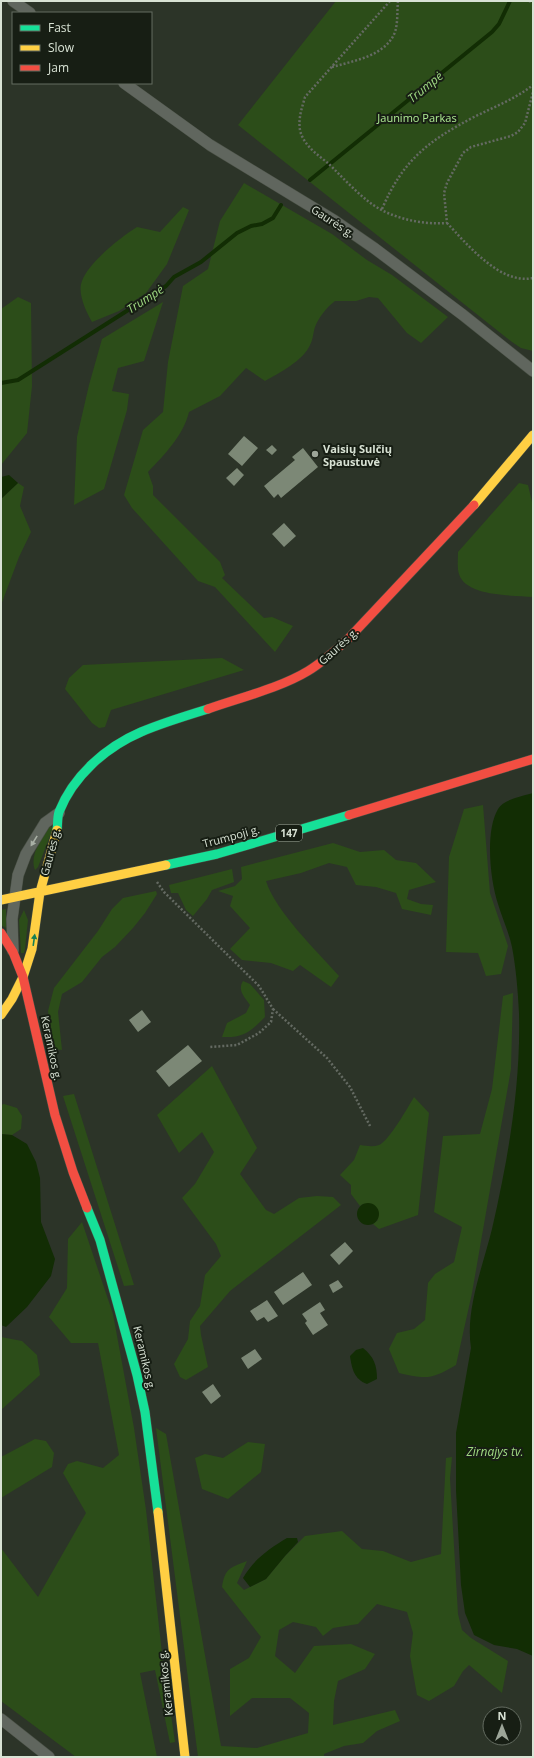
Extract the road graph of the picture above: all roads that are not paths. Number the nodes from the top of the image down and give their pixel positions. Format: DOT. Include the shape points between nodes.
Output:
graph roads {
  1 [pos="13,1"];
  2 [pos="29,12"];
  3 [pos="125,84"];
  4 [pos="533,371"];
  5 [pos="533,435"];
  6 [pos="533,759"];
  7 [pos="59,812"];
  8 [pos="40,892"];
  9 [pos="15,897"];
  10 [pos="1,900"];
  11 [pos="1,934"];
  12 [pos="13,952"];
  13 [pos="23,977"];
  14 [pos="1,1015"];
  15 [pos="1,1719"];
  16 [pos="49,1757"];
  17 [pos="185,1757"];
  1 -- 2 [label="street"];
  3 -- 4 [label="street, Gaurės g." via="210,145 335,221 374,248 464,315"];
  5 -- 7 [label="street, Gaurės g." via="473,506 328,657 308,671 284,682 140,732 112,748 88,767 74,784"];
  6 -- 8 [label="street, Trumpoji g. / 147" via="225,851"];
  7 -- 8 [label="street, Gaurės g." via="58,834"];
  7 -- 9 [label="street, Gaurės g., one-way" via="44,823 26,854 18,875"];
  8 -- 9 [label="street, Trumpoji g. / 147"];
  13 -- 8 [label="street, Gaurės g., one-way" via="32,949"];
  9 -- 10 [label="street, Trumpoji g. / 147"];
  9 -- 12 [label="street, Gaurės g." via="12,919"];
  11 -- 12 [label="street, Keramikos g."];
  12 -- 13 [label="street, Keramikos g."];
  13 -- 14 [label="street, Gaurės g."];
  13 -- 17 [label="street, Keramikos g." via="55,1115 100,1240 139,1382 154,1481"];
  15 -- 16 [label="street"];
}
